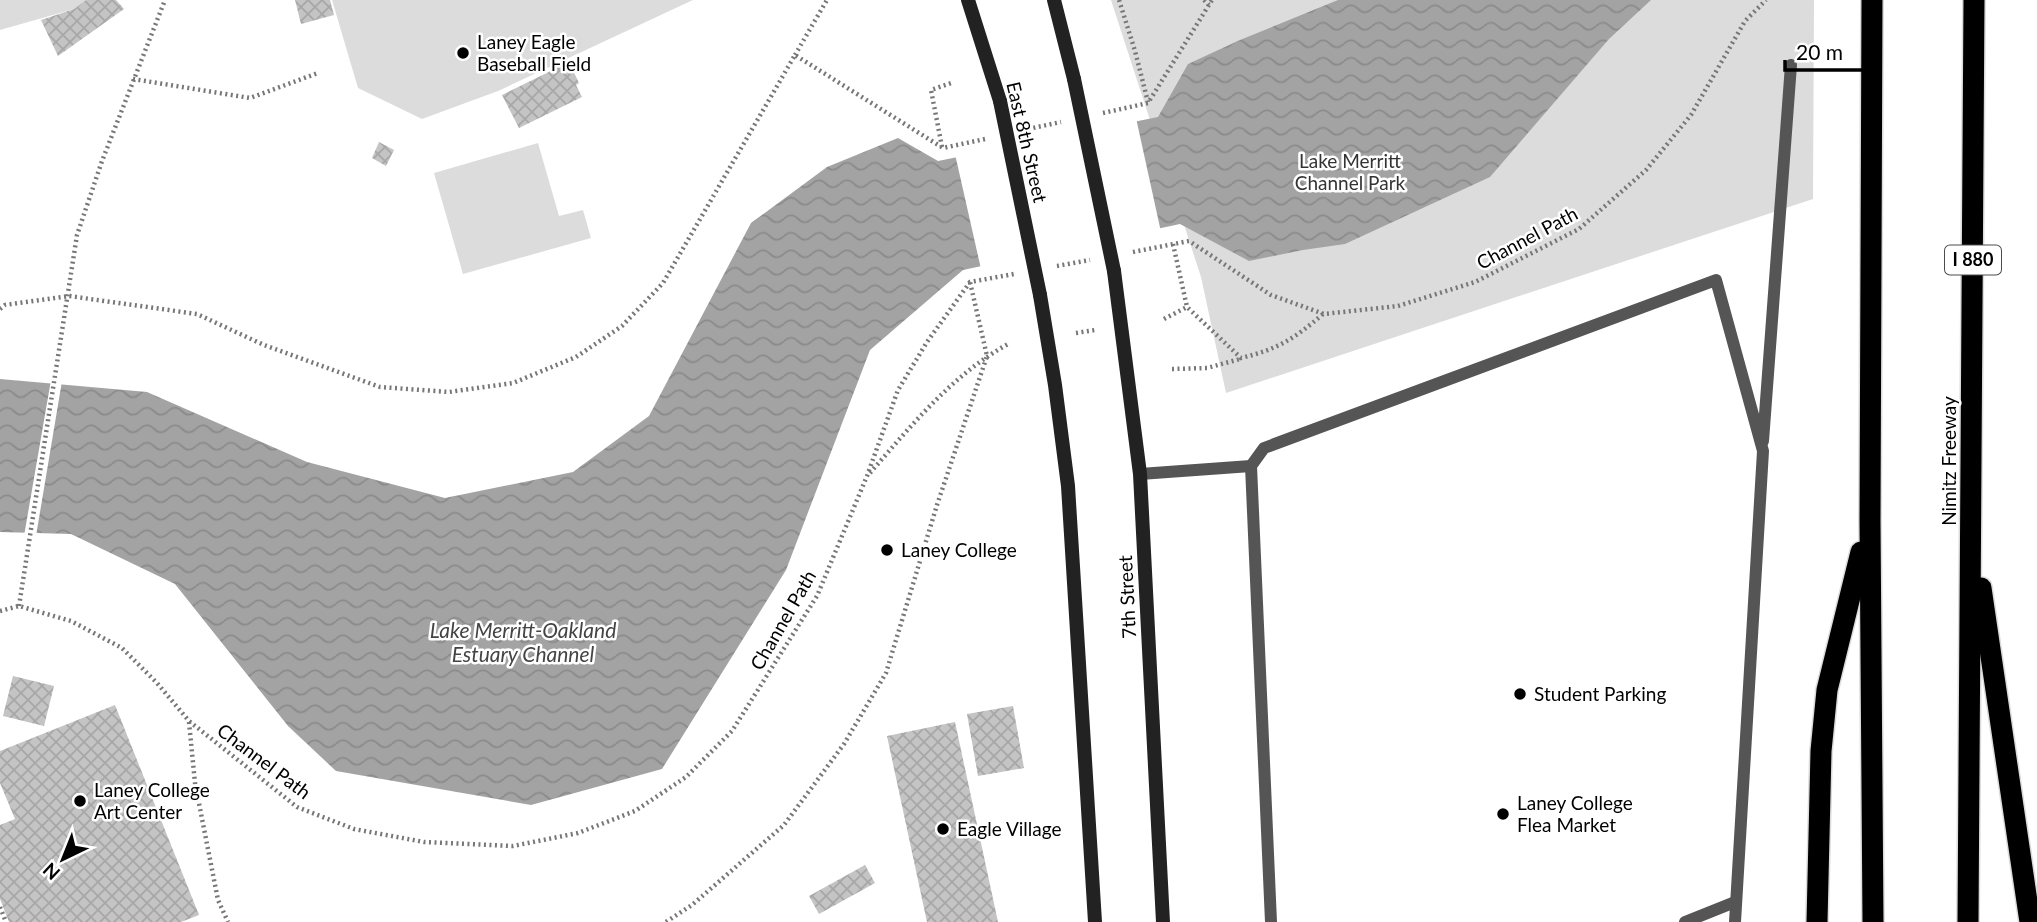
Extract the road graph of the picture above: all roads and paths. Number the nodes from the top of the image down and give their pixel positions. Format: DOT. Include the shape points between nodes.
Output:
graph roads {
  1 [pos="165,0"];
  2 [pos="827,0"];
  3 [pos="968,0"];
  4 [pos="1054,0"];
  5 [pos="1119,0"];
  6 [pos="1204,0"];
  7 [pos="1766,0"];
  8 [pos="1872,0"];
  9 [pos="1974,0"];
  10 [pos="1210,3"];
  11 [pos="795,55"];
  12 [pos="1791,65"];
  13 [pos="318,73"];
  14 [pos="133,79"];
  15 [pos="954,82"];
  16 [pos="1148,103"];
  17 [pos="1097,114"];
  18 [pos="1071,120"];
  19 [pos="1020,131"];
  20 [pos="994,137"];
  21 [pos="943,148"];
  22 [pos="1173,244"];
  23 [pos="1128,253"];
  24 [pos="1101,258"];
  25 [pos="1049,267"];
  26 [pos="1023,272"];
  27 [pos="970,282"];
  28 [pos="69,296"];
  29 [pos="2,306"];
  30 [pos="1186,307"];
  31 [pos="1324,314"];
  32 [pos="1164,319"];
  33 [pos="1095,330"];
  34 [pos="1076,333"];
  35 [pos="1008,344"];
  36 [pos="987,356"];
  37 [pos="1241,358"];
  38 [pos="1172,369"];
  39 [pos="1762,451"];
  40 [pos="1251,466"];
  41 [pos="1140,474"];
  42 [pos="867,476"];
  43 [pos="1870,520"];
  44 [pos="1972,520"];
  45 [pos="19,606"];
  46 [pos="0,611"];
  47 [pos="188,721"];
  48 [pos="1735,902"];
  49 [pos="0,907"];
  50 [pos="6,922"];
  51 [pos="228,922"];
  52 [pos="666,922"];
  53 [pos="1095,922"];
  54 [pos="1163,922"];
  55 [pos="1271,922"];
  56 [pos="1685,922"];
  57 [pos="1735,922"];
  58 [pos="1817,922"];
  59 [pos="1873,922"];
  60 [pos="1968,922"];
  61 [pos="2030,922"];
  1 -- 14 [label="path"];
  2 -- 11 [label="path"];
  3 -- 53 [label="main road, East 8th Street, bridge" via="1000,101 1055,386 1068,486"];
  4 -- 41 [label="main road, 7th Street, bridge" via="1114,271"];
  5 -- 16 [label="path"];
  6 -- 10 [label="path"];
  7 -- 31 [label="path, Channel Path" via="1745,21 1691,115 1654,161 1579,229 1475,282 1398,306"];
  8 -- 43 [label="highway"];
  9 -- 44 [label="highway, Nimitz Freeway / I 880"];
  10 -- 16 [label="path"];
  11 -- 21 [label="path"];
  11 -- 28 [label="path" via="663,284 622,326 576,357 513,383 449,392 380,387 264,345 197,314"];
  12 -- 39 [label="lane"];
  13 -- 14 [label="path" via="250,99"];
  14 -- 28 [label="path" via="77,235"];
  15 -- 21 [label="path" via="931,90"];
  16 -- 17 [label="path"];
  18 -- 19 [label="path"];
  20 -- 21 [label="path"];
  22 -- 23 [label="path, Channel Path"];
  22 -- 30 [label="path"];
  22 -- 31 [label="path, Channel Path" via="1189,240 1271,295"];
  24 -- 25 [label="path"];
  26 -- 27 [label="path"];
  27 -- 36 [label="path"];
  27 -- 42 [label="path, Channel Path" via="898,390"];
  28 -- 29 [label="path"];
  28 -- 45 [label="path"];
  30 -- 32 [label="path"];
  30 -- 37 [label="path"];
  31 -- 37 [label="path" via="1297,336"];
  33 -- 34 [label="path"];
  35 -- 36 [label="path, Channel Path"];
  36 -- 42 [label="path, Channel Path" via="926,408"];
  36 -- 52 [label="path" via="886,673 844,744 784,825"];
  37 -- 38 [label="path" via="1207,368"];
  39 -- 40 [label="lane" via="1716,280 1264,448"];
  39 -- 48 [label="lane"];
  40 -- 41 [label="lane"];
  40 -- 55 [label="lane"];
  41 -- 54 [label="main road, 7th Street"];
  42 -- 47 [label="path, Channel Path" via="817,596 732,731 685,777 635,811 578,833 513,846 424,842 354,828 297,807"];
  43 -- 58 [label="highway" via="1827,690"];
  43 -- 59 [label="highway"];
  44 -- 60 [label="highway, Nimitz Freeway / I 880"];
  44 -- 61 [label="highway"];
  45 -- 46 [label="path"];
  45 -- 47 [label="path, Channel Path" via="71,621 122,649 157,682"];
  47 -- 51 [label="path" via="218,900"];
  48 -- 56 [label="lane"];
  48 -- 57 [label="lane"];
  49 -- 50 [label="path"];
}
